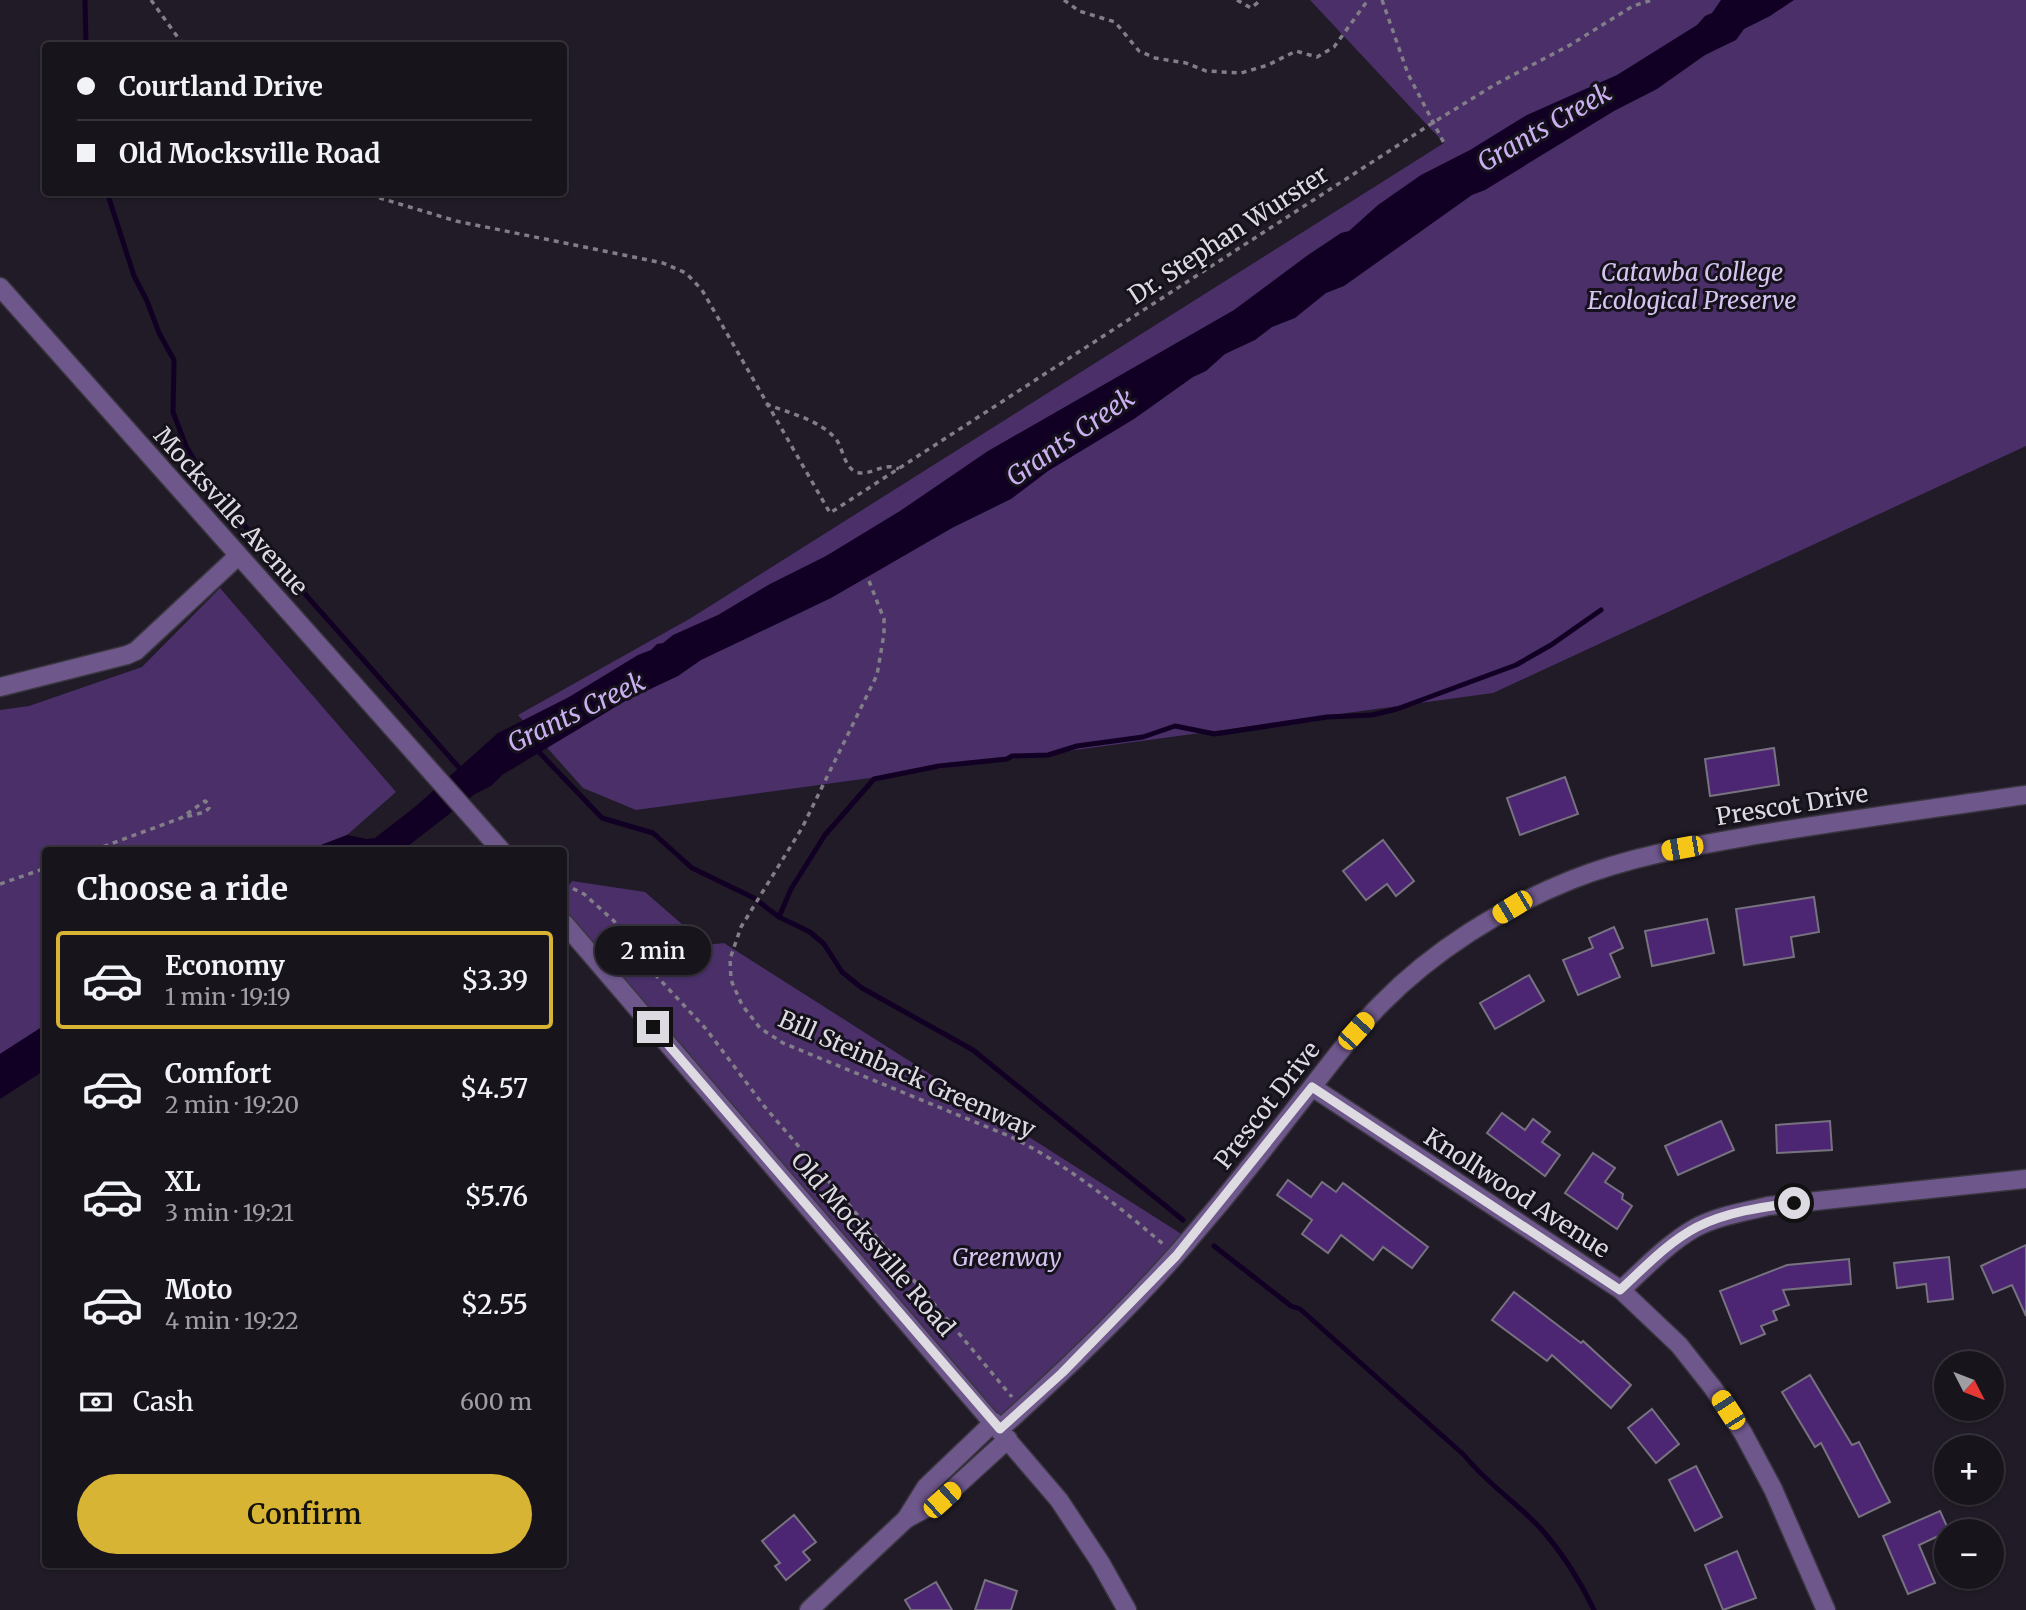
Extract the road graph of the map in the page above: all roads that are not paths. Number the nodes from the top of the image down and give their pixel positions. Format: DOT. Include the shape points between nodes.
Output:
graph roads {
  1 [pos="0,287"];
  2 [pos="238,556"];
  3 [pos="0,687"];
  4 [pos="2026,795"];
  5 [pos="498,847"];
  6 [pos="567,926"];
  7 [pos="1312,1087"];
  8 [pos="2026,1179"];
  9 [pos="1620,1290"];
  10 [pos="1001,1430"];
  11 [pos="809,1610"];
  12 [pos="1127,1610"];
  13 [pos="1826,1610"];
  1 -- 2 [label="street, Mocksville Avenue"];
  2 -- 3 [label="street" via="136,651"];
  2 -- 5 [label="street, Mocksville Avenue"];
  4 -- 7 [label="street, Prescot Drive" via="1659,852 1570,881 1512,907 1414,974 1356,1031"];
  6 -- 10 [label="street, Old Mocksville Road"];
  7 -- 9 [label="street, Knollwood Avenue"];
  7 -- 10 [label="street, Prescot Drive" via="1176,1256"];
  8 -- 9 [label="street" via="1768,1206 1726,1217 1674,1242"];
  9 -- 13 [label="street, Knollwood Avenue" via="1679,1345 1735,1422 1773,1489"];
  10 -- 11 [label="street, Prescot Drive" via="926,1487 906,1519"];
  10 -- 12 [label="street, Old Mocksville Road" via="1059,1500"];
}
